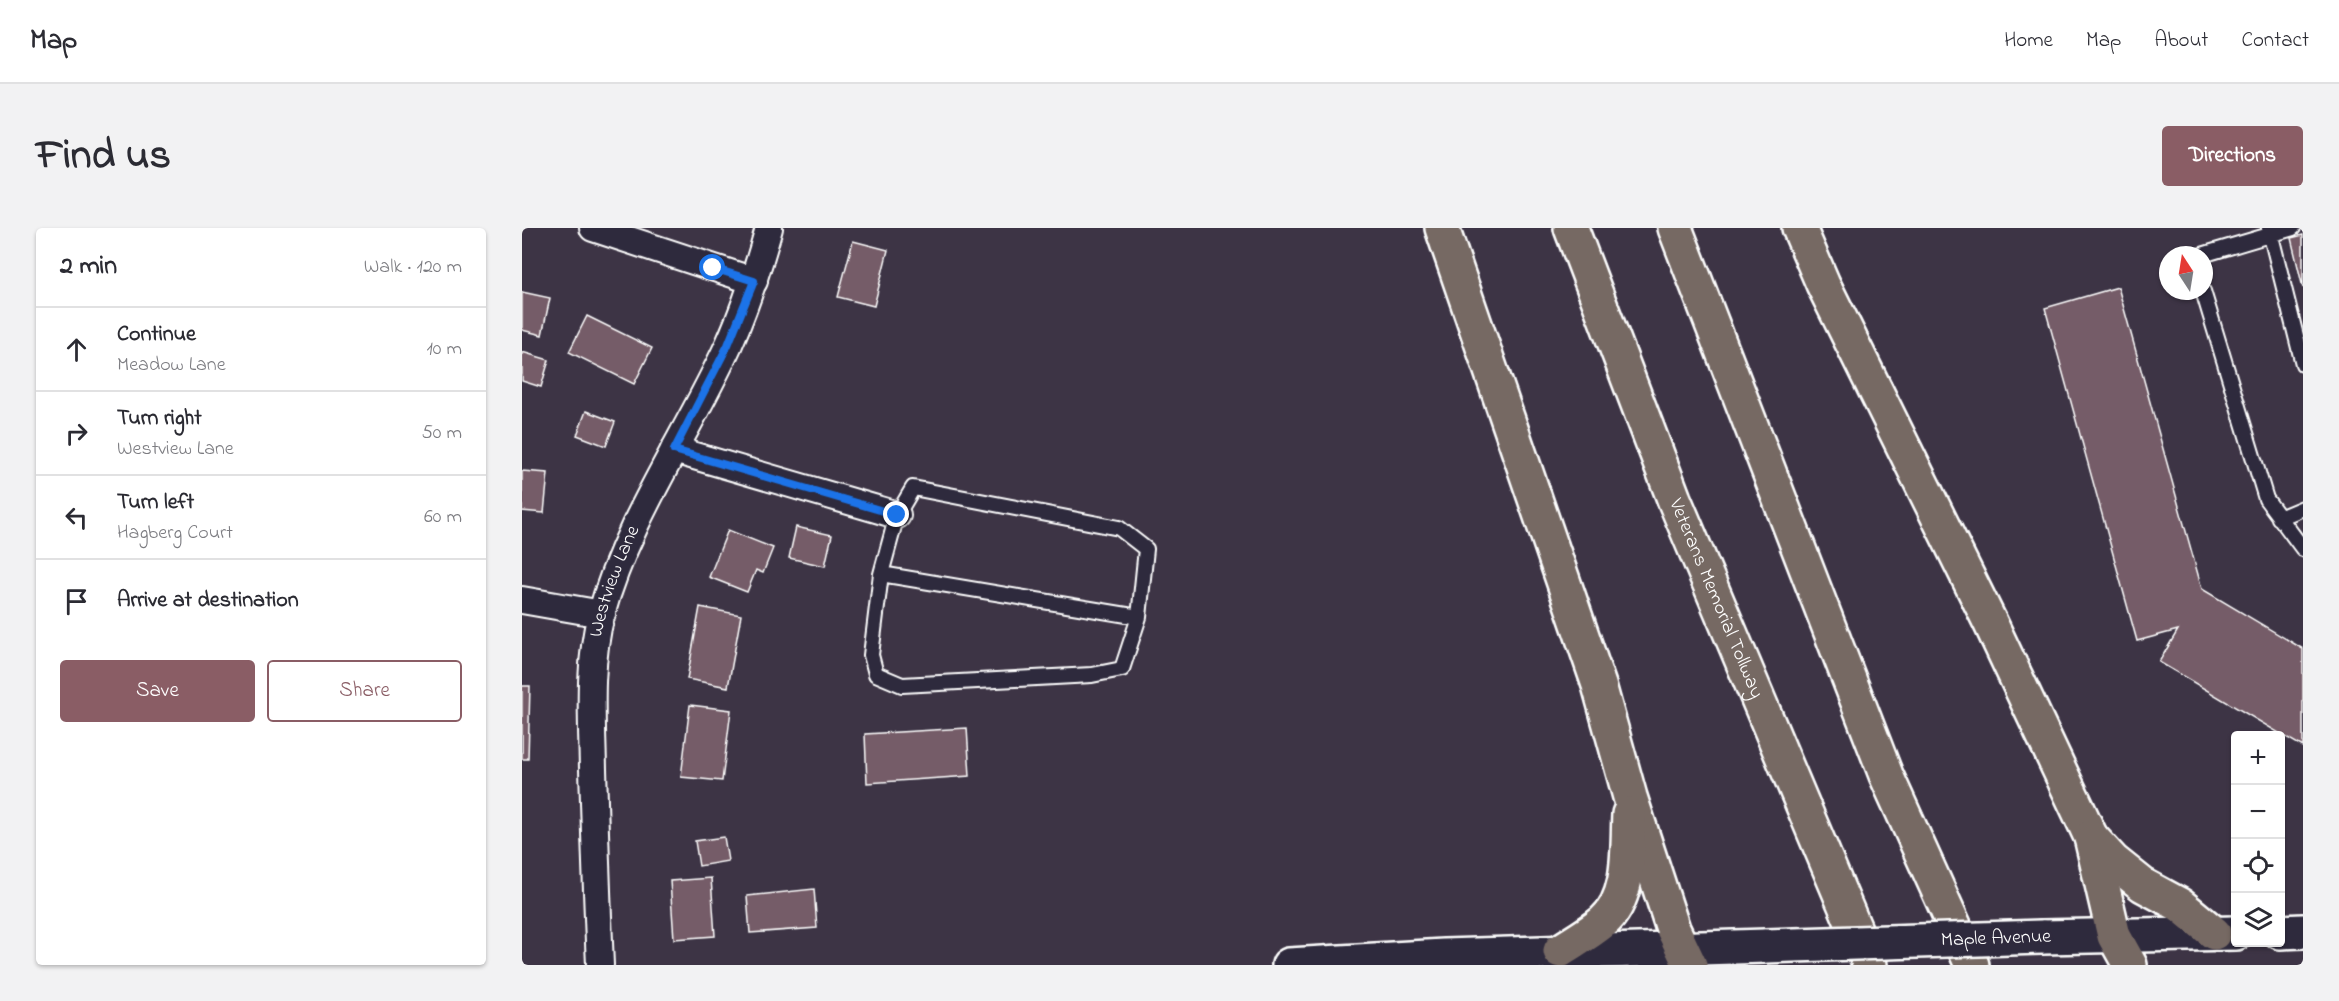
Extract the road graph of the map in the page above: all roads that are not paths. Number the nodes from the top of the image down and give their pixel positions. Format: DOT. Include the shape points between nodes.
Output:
graph roads {
  1 [pos="593,228"];
  2 [pos="769,228"];
  3 [pos="1442,228"];
  4 [pos="1571,228"];
  5 [pos="1675,228"];
  6 [pos="1799,228"];
  7 [pos="2293,228"];
  8 [pos="2270,231"];
  9 [pos="2213,251"];
  10 [pos="754,281"];
  11 [pos="2206,300"];
  12 [pos="2303,364"];
  13 [pos="674,450"];
  14 [pos="2303,508"];
  15 [pos="897,515"];
  16 [pos="2279,518"];
  17 [pos="2303,549"];
  18 [pos="881,574"];
  19 [pos="522,600"];
  20 [pos="602,614"];
  21 [pos="1139,617"];
  22 [pos="1630,797"];
  23 [pos="2091,837"];
  24 [pos="2303,931"];
  25 [pos="2285,932"];
  26 [pos="2224,933"];
  27 [pos="2114,936"];
  28 [pos="1560,951"];
  29 [pos="1687,957"];
  30 [pos="600,965"];
  31 [pos="1289,965"];
  32 [pos="1870,965"];
  33 [pos="1972,965"];
  34 [pos="2130,965"];
  1 -- 10 [label="street"];
  2 -- 10 [label="street, Westview Lane"];
  3 -- 22 [label="highway" via="1599,685"];
  4 -- 32 [label="highway, Veterans Memorial Tollway" via="1674,500"];
  5 -- 33 [label="highway" via="1886,775"];
  6 -- 23 [label="highway"];
  7 -- 8 [label="lane"];
  8 -- 9 [label="lane"];
  8 -- 12 [label="lane"];
  10 -- 13 [label="street, Westview Lane" via="728,345"];
  11 -- 16 [label="lane" via="2266,499"];
  13 -- 15 [label="street"];
  13 -- 20 [label="street, Westview Lane" via="628,544"];
  14 -- 16 [label="lane"];
  15 -- 18 [label="lane"];
  15 -- 21 [label="lane" via="913,488 1119,528 1146,549"];
  16 -- 17 [label="lane"];
  18 -- 21 [label="lane"];
  18 -- 21 [label="lane" via="871,655 876,674 902,686 1092,675 1122,669"];
  19 -- 20 [label="street"];
  20 -- 30 [label="street, Westview Lane" via="595,656 592,730"];
  22 -- 28 [label="highway" via="1625,878 1619,903 1605,921"];
  22 -- 29 [label="highway" via="1673,929"];
  23 -- 26 [label="highway" via="2113,861 2144,885"];
  23 -- 27 [label="highway"];
  24 -- 25 [label="main road"];
  26 -- 27 [label="main road, Maple Avenue"];
  27 -- 29 [label="main road, Maple Avenue, bridge" via="1766,946"];
  27 -- 34 [label="highway"];
  28 -- 29 [label="main road, Maple Avenue"];
  28 -- 31 [label="main road, Maple Avenue"];
}
